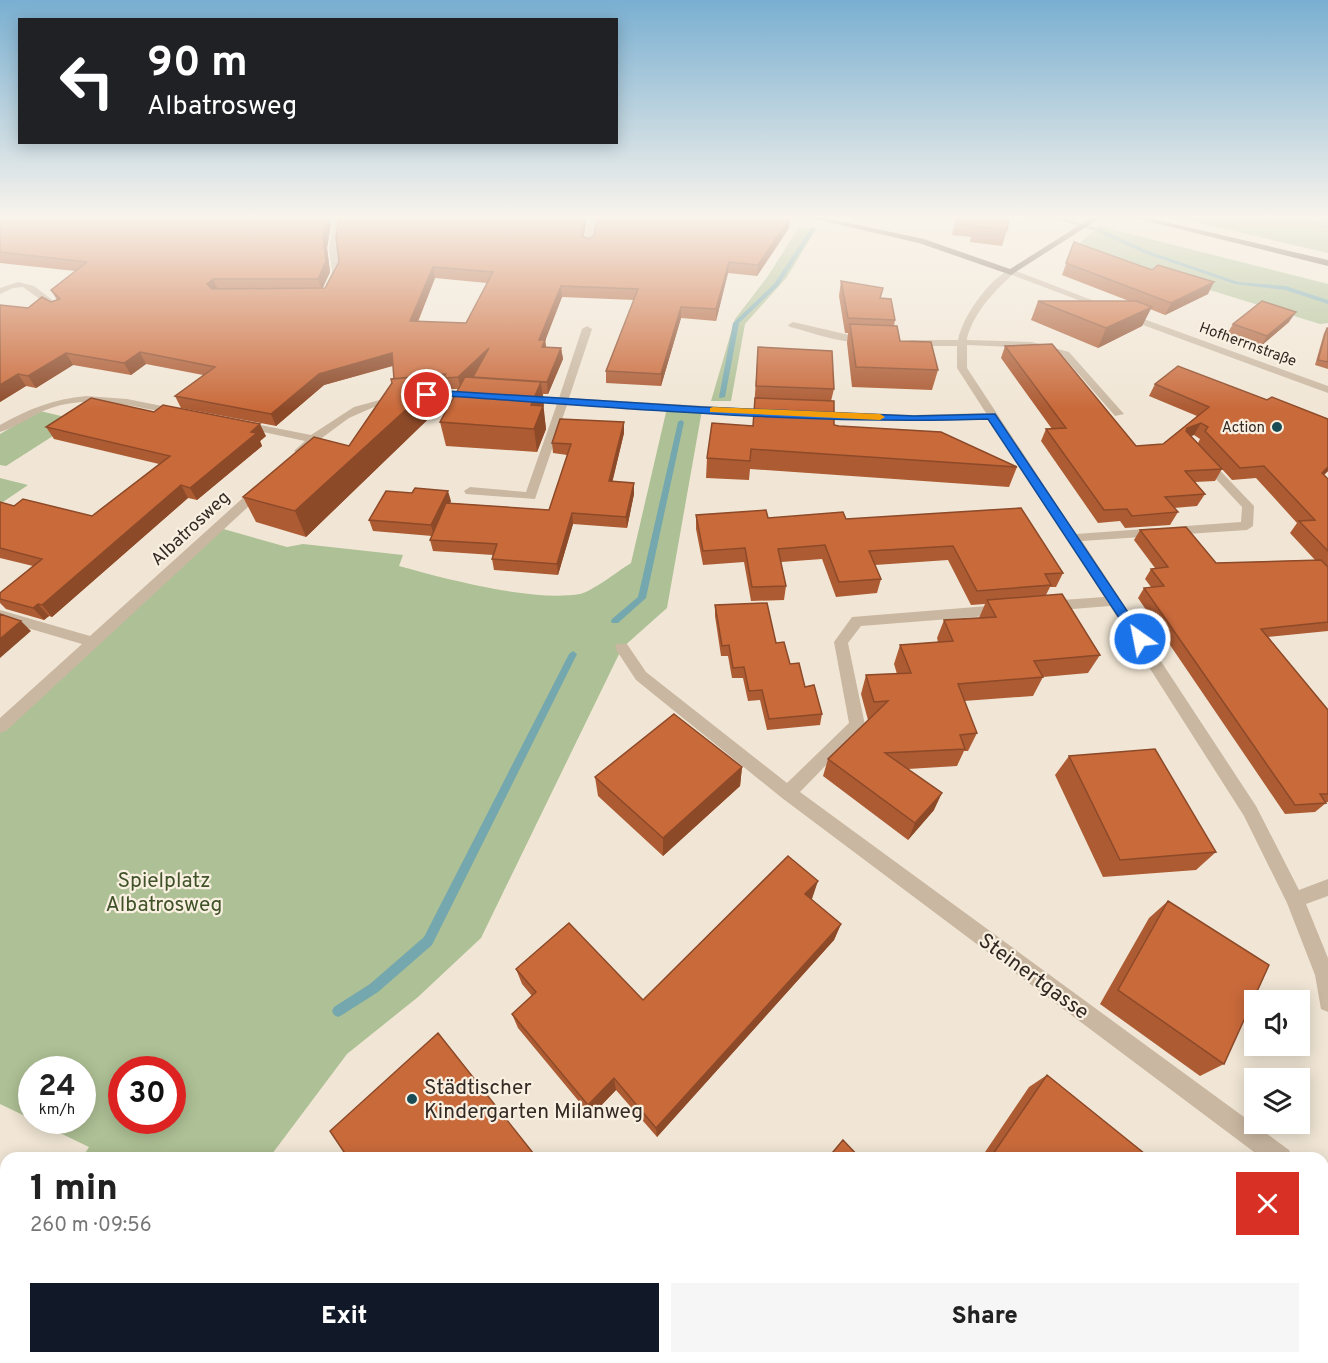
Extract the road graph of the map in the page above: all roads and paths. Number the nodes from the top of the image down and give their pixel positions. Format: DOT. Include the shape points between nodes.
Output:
graph roads {
  1 [pos="332,282"];
  2 [pos="1000,282"];
  3 [pos="1037,282"];
  4 [pos="0,291"];
  5 [pos="326,295"];
  6 [pos="60,309"];
  7 [pos="793,325"];
  8 [pos="587,329"];
  9 [pos="876,340"];
  10 [pos="897,342"];
  11 [pos="960,344"];
  12 [pos="1328,390"];
  13 [pos="407,396"];
  14 [pos="505,398"];
  15 [pos="564,402"];
  16 [pos="1119,414"];
  17 [pos="193,415"];
  18 [pos="991,416"];
  19 [pos="228,422"];
  20 [pos="0,429"];
  21 [pos="312,439"];
  22 [pos="1194,450"];
  23 [pos="287,463"];
  24 [pos="270,480"];
  25 [pos="470,491"];
  26 [pos="1072,538"];
  27 [pos="1115,601"];
  28 [pos="1033,608"];
  29 [pos="1009,609"];
  30 [pos="0,615"];
  31 [pos="93,642"];
  32 [pos="622,648"];
  33 [pos="0,727"];
  34 [pos="788,793"];
  35 [pos="1328,887"];
  36 [pos="1296,900"];
  37 [pos="1328,1002"];
  38 [pos="1273,1152"];
  1 -- 5 [label="street"];
  2 -- 11 [label="street" via="983,296 970,316"];
  3 -- 12 [label="street, Hofherrnstraße"];
  4 -- 6 [label="street" via="15,283 30,285 45,301"];
  7 -- 9 [label="street" via="843,338"];
  8 -- 15 [label="street"];
  10 -- 11 [label="street"];
  11 -- 16 [label="street" via="1034,344 1055,349 1066,354"];
  11 -- 18 [label="street" via="962,368"];
  13 -- 21 [label="street" via="374,401 343,416"];
  14 -- 15 [label="street"];
  15 -- 18 [label="street" via="914,418"];
  15 -- 25 [label="street" via="531,496"];
  17 -- 20 [label="street" via="101,398 74,398 41,406"];
  18 -- 26 [label="street"];
  19 -- 21 [label="street"];
  21 -- 23 [label="street"];
  22 -- 26 [label="street" via="1248,506 1247,526"];
  24 -- 31 [label="street, Albatrosweg"];
  26 -- 27 [label="street"];
  27 -- 28 [label="street"];
  27 -- 36 [label="street" via="1250,811"];
  29 -- 34 [label="street" via="857,621 842,642 857,725"];
  30 -- 31 [label="street"];
  31 -- 33 [label="street, Albatrosweg"];
  32 -- 34 [label="street, Steinertgasse" via="641,676"];
  34 -- 38 [label="street, Steinertgasse"];
  35 -- 36 [label="street"];
  36 -- 37 [label="street" via="1325,975"];
}
